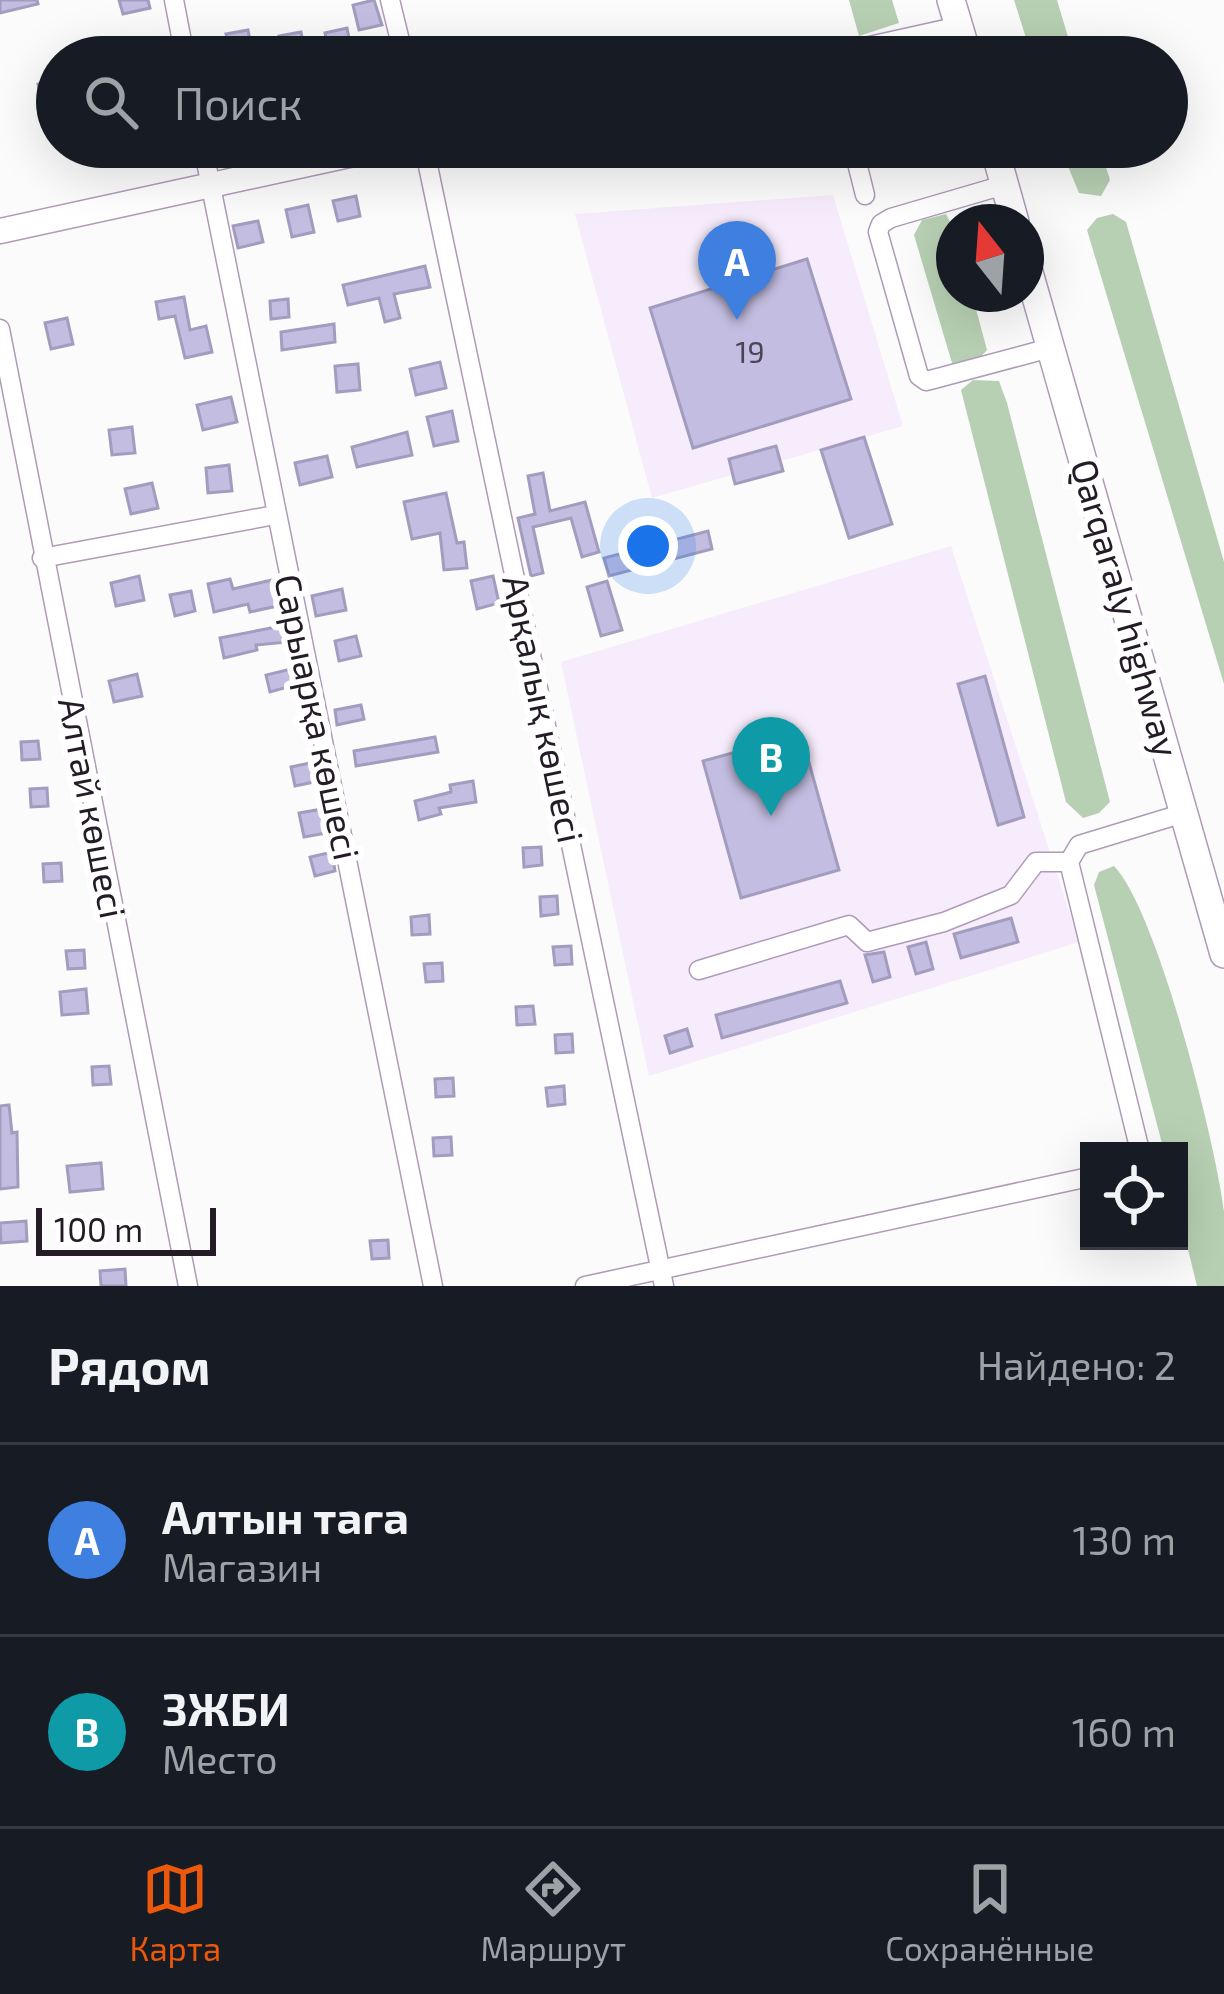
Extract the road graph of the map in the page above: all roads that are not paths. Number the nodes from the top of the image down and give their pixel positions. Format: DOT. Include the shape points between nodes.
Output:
graph roads {
  1 [pos="174,0"];
  2 [pos="390,0"];
  3 [pos="951,0"];
  4 [pos="960,29"];
  5 [pos="181,36"];
  6 [pos="399,36"];
  7 [pos="928,36"];
  8 [pos="962,36"];
  9 [pos="207,168"];
  10 [pos="294,168"];
  11 [pos="428,168"];
  12 [pos="858,168"];
  13 [pos="1000,168"];
  14 [pos="1004,185"];
  15 [pos="211,187"];
  16 [pos="865,195"];
  17 [pos="1010,204"];
  18 [pos="0,231"];
  19 [pos="1040,312"];
  20 [pos="0,329"];
  21 [pos="1050,348"];
  22 [pos="275,515"];
  23 [pos="42,557"];
  24 [pos="1184,813"];
  25 [pos="1069,862"];
  26 [pos="1224,954"];
  27 [pos="699,970"];
  28 [pos="1138,1142"];
  29 [pos="1080,1180"];
  30 [pos="663,1278"];
  31 [pos="188,1286"];
  32 [pos="433,1286"];
  33 [pos="585,1286"];
  1 -- 5 [label="street"];
  2 -- 6 [label="street"];
  3 -- 4 [label="highway"];
  4 -- 7 [label="main road"];
  4 -- 8 [label="highway"];
  9 -- 15 [label="street, Сарыарқа көшесі"];
  10 -- 15 [label="main road"];
  11 -- 30 [label="street, Арқалық көшесі"];
  12 -- 16 [label="street"];
  13 -- 14 [label="highway"];
  14 -- 17 [label="highway"];
  14 -- 21 [label="street" via="920,208 878,232 926,381"];
  15 -- 18 [label="main road"];
  15 -- 22 [label="street, Сарыарқа көшесі"];
  19 -- 21 [label="highway, Qarqaraly highway"];
  20 -- 23 [label="street, Алтай көшесі"];
  21 -- 24 [label="highway, Qarqaraly highway"];
  22 -- 23 [label="street"];
  22 -- 32 [label="street, Сарыарқа көшесі"];
  23 -- 31 [label="street, Алтай көшесі"];
  24 -- 25 [label="street" via="1079,845"];
  24 -- 26 [label="highway, Qarqaraly highway"];
  25 -- 27 [label="street" via="1036,862 1011,895 944,922 867,942 849,926"];
  25 -- 28 [label="street"];
  29 -- 30 [label="street"];
  30 -- 33 [label="street"];
}
